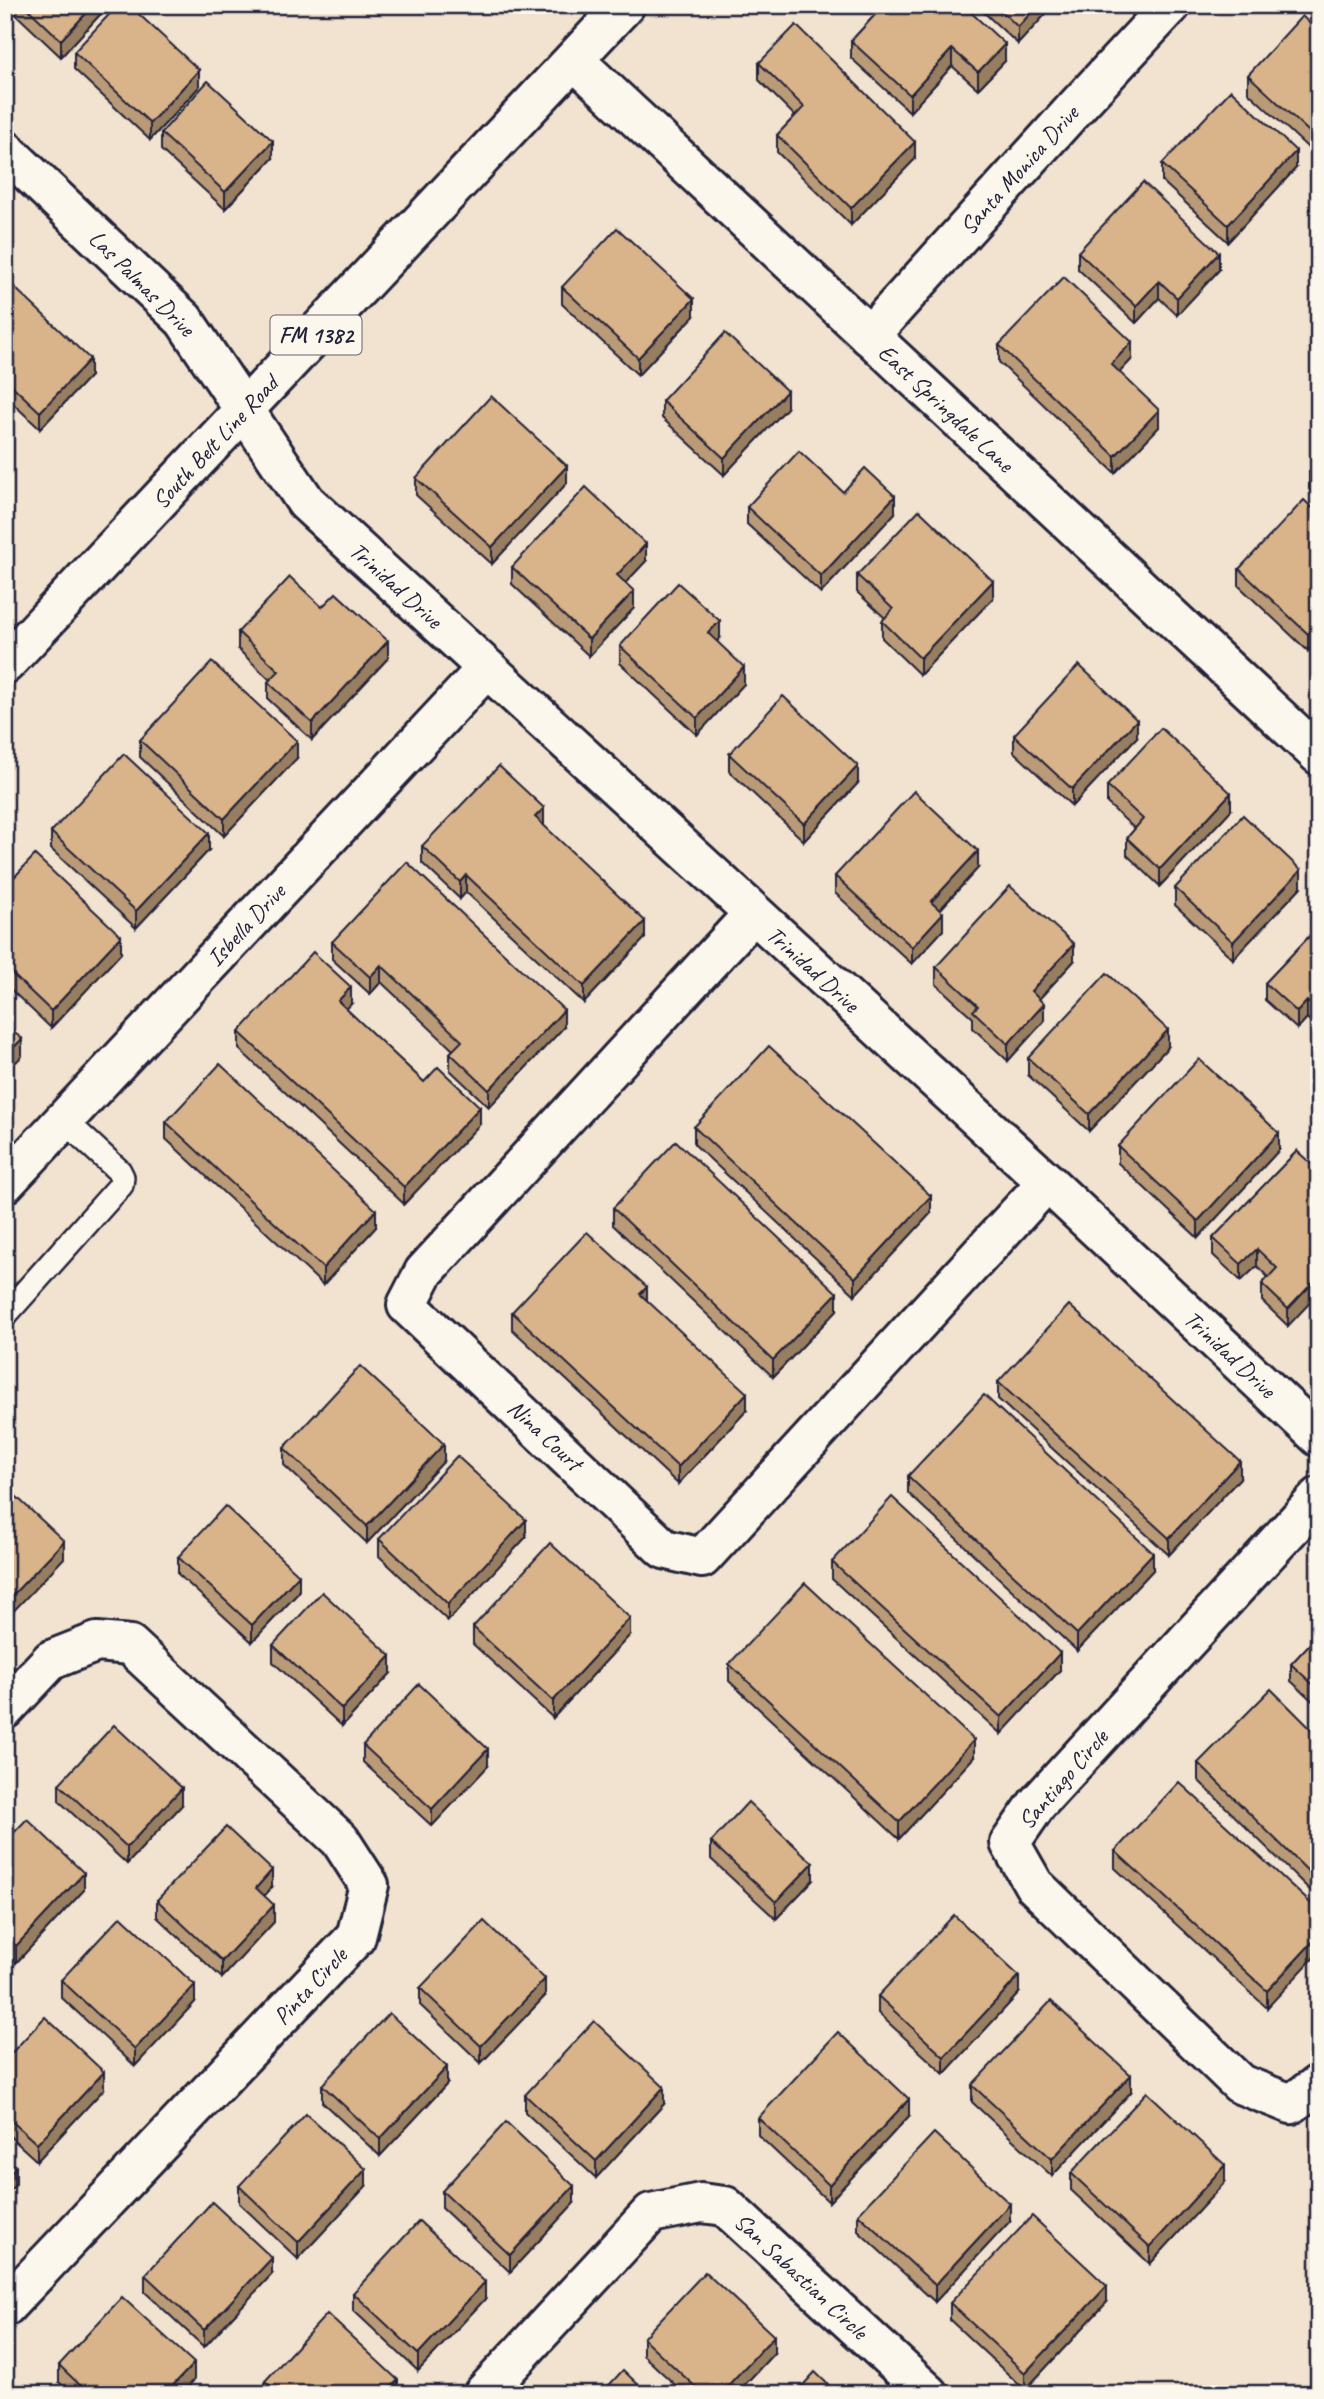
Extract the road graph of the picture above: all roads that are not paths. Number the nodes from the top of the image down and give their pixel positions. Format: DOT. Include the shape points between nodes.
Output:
graph roads {
  1 [pos="625,5"];
  2 [pos="1171,5"];
  3 [pos="574,60"];
  4 [pos="5,150"];
  5 [pos="869,336"];
  6 [pos="246,409"];
  7 [pos="306,502"];
  8 [pos="5,664"];
  9 [pos="487,668"];
  10 [pos="1319,755"];
  11 [pos="753,914"];
  12 [pos="64,1120"];
  13 [pos="1047,1182"];
  14 [pos="5,1183"];
  15 [pos="5,1315"];
  16 [pos="1319,1437"];
  17 [pos="1319,1497"];
  18 [pos="5,1709"];
  19 [pos="1319,2084"];
  20 [pos="5,2307"];
  21 [pos="483,2394"];
  22 [pos="929,2394"];
  1 -- 3 [label="street, South Belt Line Road / FM 1382"];
  2 -- 5 [label="street, Santa Monica Drive"];
  3 -- 5 [label="street, East Springdale Lane"];
  3 -- 6 [label="street, South Belt Line Road / FM 1382"];
  4 -- 6 [label="street, Las Palmas Drive" via="184,320"];
  5 -- 10 [label="street, East Springdale Lane"];
  6 -- 7 [label="street, Las Palmas Drive"];
  6 -- 8 [label="street, South Belt Line Road / FM 1382"];
  7 -- 9 [label="street, Trinidad Drive"];
  9 -- 11 [label="street, Trinidad Drive"];
  9 -- 12 [label="street, Isbella Drive"];
  11 -- 13 [label="street, Trinidad Drive"];
  11 -- 13 [label="street, Nina Court" via="424,1272 407,1305 664,1549 702,1558"];
  12 -- 14 [label="street, Isbella Drive"];
  12 -- 15 [label="lane" via="119,1171 121,1185"];
  13 -- 16 [label="street, Trinidad Drive"];
  17 -- 19 [label="street, Santiago Circle" via="1037,1804 1010,1843 1034,1885 1240,2084 1292,2104"];
  18 -- 20 [label="street, Pinta Circle" via="51,1660 97,1642 130,1645 340,1840 369,1885 356,1937"];
  21 -- 22 [label="street, San Sabastian Circle" via="652,2213 701,2203 725,2206"];
}
